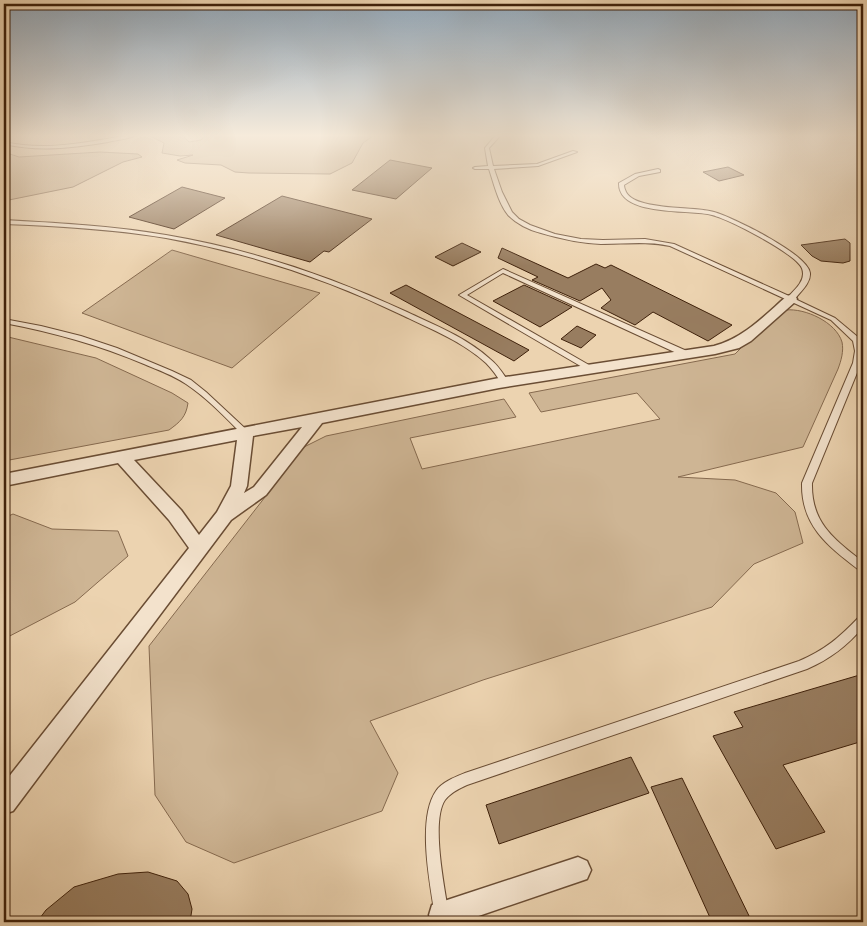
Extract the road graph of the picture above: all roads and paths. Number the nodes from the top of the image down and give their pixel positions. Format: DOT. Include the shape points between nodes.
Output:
graph roads {
  1 [pos="497,179"];
  2 [pos="627,179"];
  3 [pos="4,222"];
  4 [pos="791,299"];
  5 [pos="4,321"];
  6 [pos="686,354"];
  7 [pos="592,369"];
  8 [pos="504,382"];
  9 [pos="317,419"];
  10 [pos="246,433"];
  11 [pos="122,457"];
  12 [pos="4,480"];
  13 [pos="224,516"];
  14 [pos="198,547"];
  15 [pos="863,567"];
  16 [pos="863,620"];
  17 [pos="4,802"];
  18 [pos="578,870"];
  19 [pos="443,918"];
  1 -- 4 [label="lane" via="511,215 527,225 590,242 636,239 665,244"];
  2 -- 4 [label="lane" via="621,184 621,190 632,201 650,207 714,213 802,262 806,278"];
  3 -- 8 [label="lane" via="139,231 261,257 343,286 398,310 486,359"];
  4 -- 6 [label="street" via="734,345"];
  4 -- 15 [label="lane" via="833,319 856,340 859,351 805,493 820,530"];
  5 -- 10 [label="lane" via="64,333 159,368 188,382"];
  6 -- 7 [label="street"];
  6 -- 7 [label="lane" via="503,271 462,295"];
  7 -- 8 [label="street"];
  8 -- 9 [label="street"];
  9 -- 10 [label="street"];
  9 -- 13 [label="street" via="260,491"];
  10 -- 11 [label="street"];
  10 -- 13 [label="street" via="239,486"];
  11 -- 12 [label="street"];
  11 -- 14 [label="street"];
  13 -- 14 [label="street"];
  14 -- 17 [label="street"];
  16 -- 19 [label="lane" via="842,644 822,658 449,787 439,799 433,826"];
  18 -- 19 [label="street"];
}
